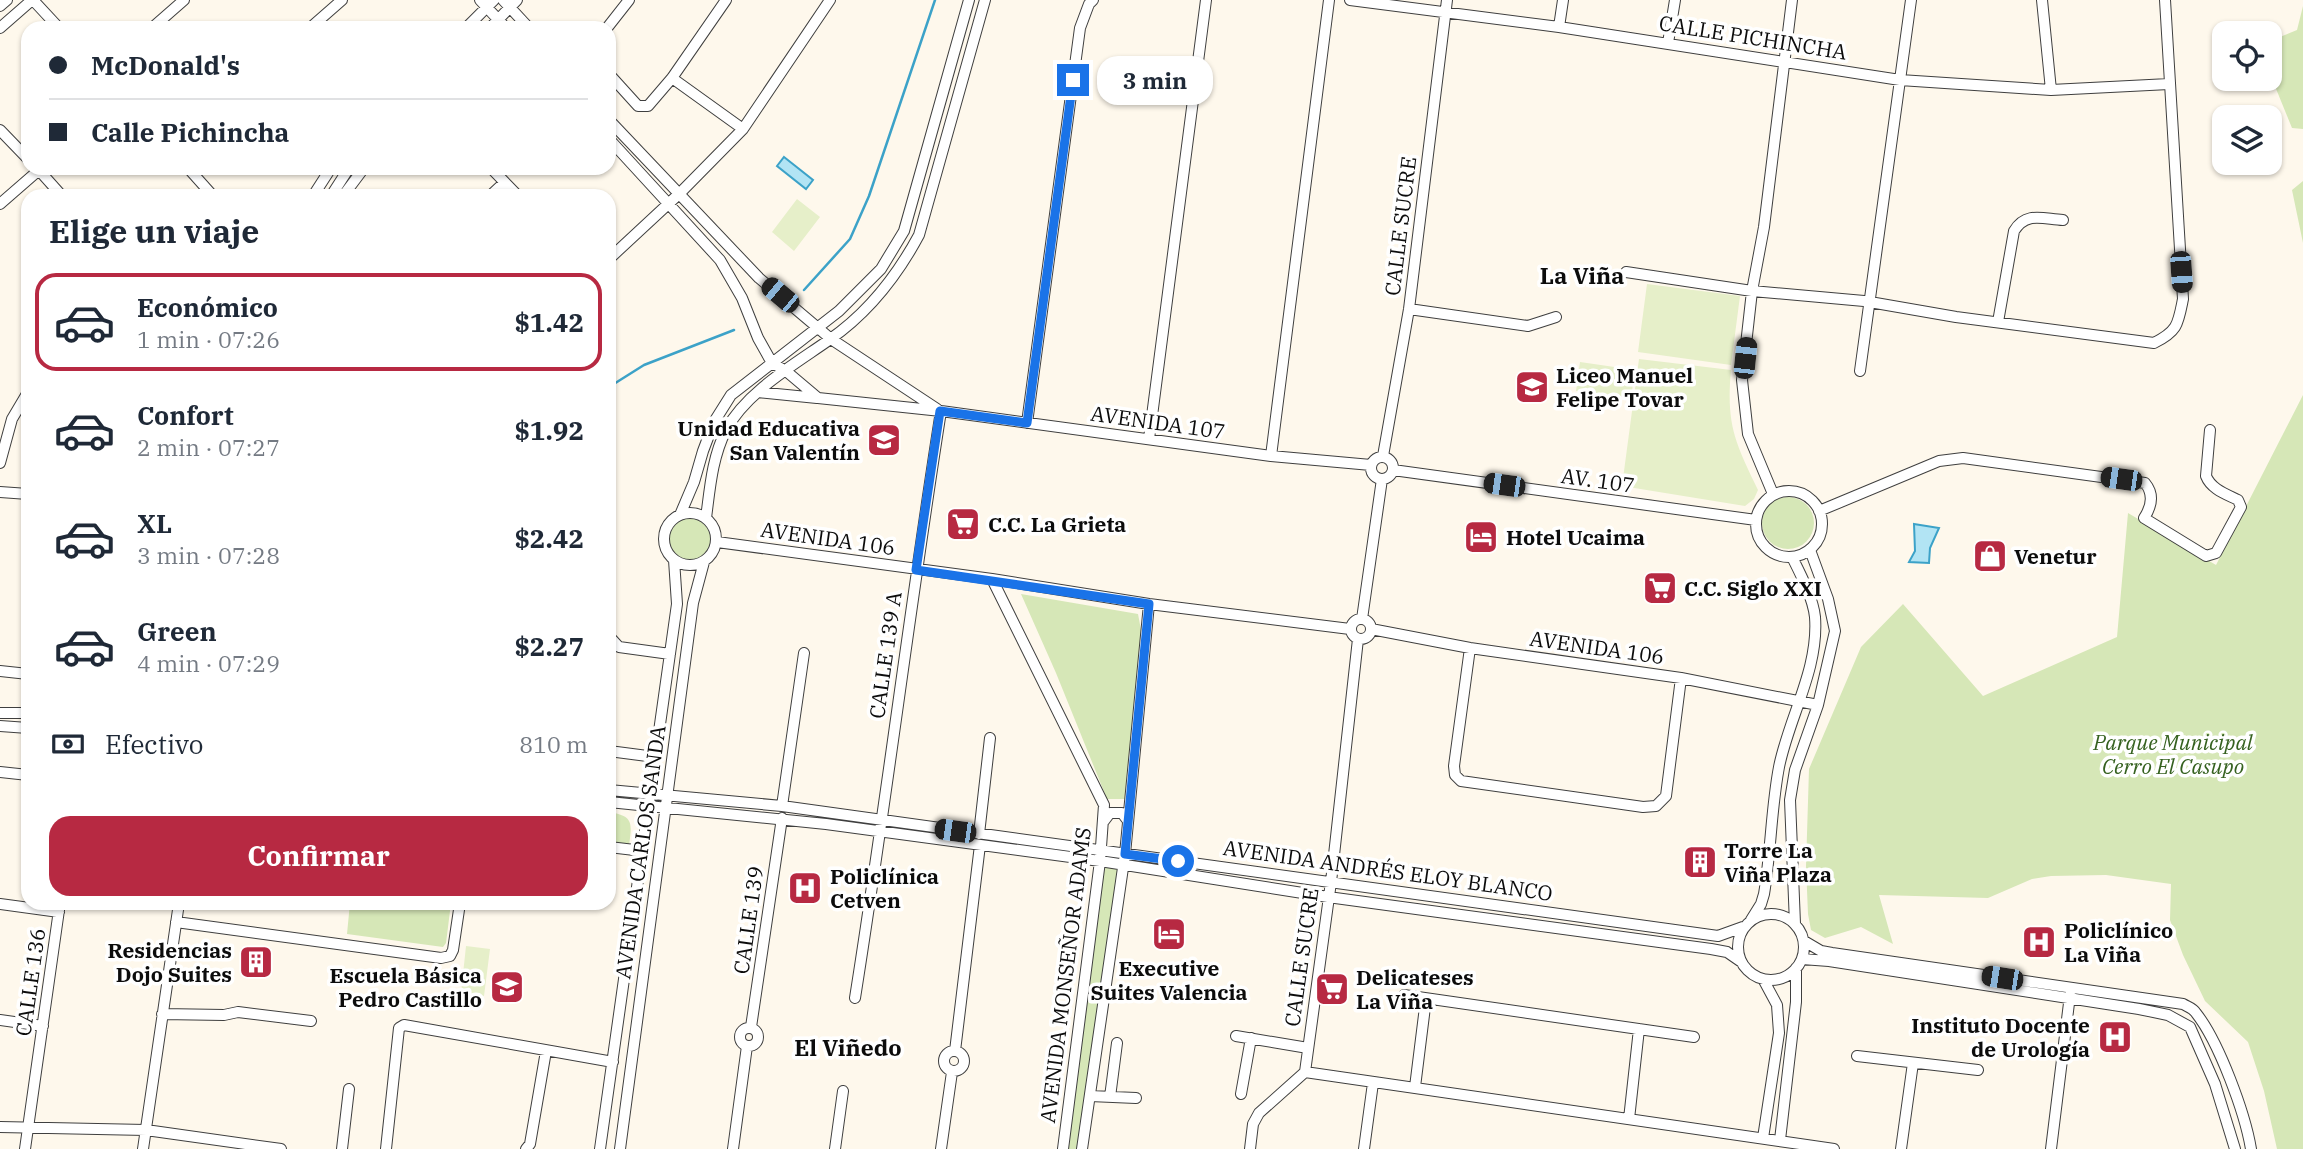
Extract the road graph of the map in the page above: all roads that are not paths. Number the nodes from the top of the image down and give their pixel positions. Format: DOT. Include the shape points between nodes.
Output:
graph roads {
  1 [pos="7,0"];
  2 [pos="32,0"];
  3 [pos="184,0"];
  4 [pos="342,0"];
  5 [pos="629,0"];
  6 [pos="726,0"];
  7 [pos="830,0"];
  8 [pos="969,0"];
  9 [pos="985,0"];
  10 [pos="1093,0"];
  11 [pos="1206,0"];
  12 [pos="1329,0"];
  13 [pos="1350,0"];
  14 [pos="1447,0"];
  15 [pos="1563,0"];
  16 [pos="1675,0"];
  17 [pos="1792,0"];
  18 [pos="1910,0"];
  19 [pos="2042,0"];
  20 [pos="2165,0"];
  21 [pos="487,2"];
  22 [pos="510,2"];
  23 [pos="0,6"];
  24 [pos="1446,13"];
  25 [pos="52,21"];
  26 [pos="160,21"];
  27 [pos="318,21"];
  28 [pos="472,21"];
  29 [pos="501,21"];
  30 [pos="504,21"];
  31 [pos="524,21"];
  32 [pos="612,21"];
  33 [pos="1559,27"];
  34 [pos="0,28"];
  35 [pos="1668,43"];
  36 [pos="1783,62"];
  37 [pos="672,78"];
  38 [pos="1900,80"];
  39 [pos="616,82"];
  40 [pos="2169,84"];
  41 [pos="2051,90"];
  42 [pos="616,127"];
  43 [pos="743,129"];
  44 [pos="0,130"];
  45 [pos="616,147"];
  46 [pos="21,152"];
  47 [pos="31,175"];
  48 [pos="43,175"];
  49 [pos="194,175"];
  50 [pos="358,175"];
  51 [pos="497,175"];
  52 [pos="504,183"];
  53 [pos="56,189"];
  54 [pos="207,189"];
  55 [pos="348,189"];
  56 [pos="498,189"];
  57 [pos="510,189"];
  58 [pos="916,192"];
  59 [pos="680,193"];
  60 [pos="930,195"];
  61 [pos="668,203"];
  62 [pos="0,204"];
  63 [pos="2063,220"];
  64 [pos="616,252"];
  65 [pos="1626,272"];
  66 [pos="1752,291"];
  67 [pos="1869,302"];
  68 [pos="1409,309"];
  69 [pos="1556,317"];
  70 [pos="1998,322"];
  71 [pos="818,327"];
  72 [pos="831,339"];
  73 [pos="772,363"];
  74 [pos="786,371"];
  75 [pos="1860,371"];
  76 [pos="758,392"];
  77 [pos="818,398"];
  78 [pos="21,404"];
  79 [pos="940,411"];
  80 [pos="1027,423"];
  81 [pos="2210,430"];
  82 [pos="1149,439"];
  83 [pos="1271,456"];
  84 [pos="1383,456"];
  85 [pos="0,463"];
  86 [pos="1371,465"];
  87 [pos="1393,470"];
  88 [pos="1381,479"];
  89 [pos="0,492"];
  90 [pos="21,494"];
  91 [pos="1773,494"];
  92 [pos="1819,511"];
  93 [pos="680,515"];
  94 [pos="706,518"];
  95 [pos="1756,520"];
  96 [pos="717,542"];
  97 [pos="1810,550"];
  98 [pos="1792,557"];
  99 [pos="674,560"];
  100 [pos="704,562"];
  101 [pos="916,570"];
  102 [pos="992,579"];
  103 [pos="1149,604"];
  104 [pos="1362,619"];
  105 [pos="1350,629"];
  106 [pos="1371,629"];
  107 [pos="1358,639"];
  108 [pos="616,643"];
  109 [pos="1469,648"];
  110 [pos="804,653"];
  111 [pos="670,654"];
  112 [pos="0,671"];
  113 [pos="21,673"];
  114 [pos="1681,678"];
  115 [pos="1800,700"];
  116 [pos="1818,705"];
  117 [pos="0,713"];
  118 [pos="21,713"];
  119 [pos="0,726"];
  120 [pos="21,728"];
  121 [pos="990,738"];
  122 [pos="616,752"];
  123 [pos="655,757"];
  124 [pos="0,772"];
  125 [pos="21,774"];
  126 [pos="616,791"];
  127 [pos="652,795"];
  128 [pos="666,797"];
  129 [pos="616,803"];
  130 [pos="782,806"];
  131 [pos="650,807"];
  132 [pos="665,808"];
  133 [pos="782,818"];
  134 [pos="1128,821"];
  135 [pos="1104,822"];
  136 [pos="882,827"];
  137 [pos="980,840"];
  138 [pos="616,848"];
  139 [pos="643,851"];
  140 [pos="1100,856"];
  141 [pos="1124,859"];
  142 [pos="1331,881"];
  143 [pos="1328,897"];
  144 [pos="0,904"];
  145 [pos="21,905"];
  146 [pos="60,910"];
  147 [pos="178,910"];
  148 [pos="459,910"];
  149 [pos="176,922"];
  150 [pos="1747,923"];
  151 [pos="1795,924"];
  152 [pos="1804,941"];
  153 [pos="1740,961"];
  154 [pos="1799,964"];
  155 [pos="1763,979"];
  156 [pos="2071,988"];
  157 [pos="1404,995"];
  158 [pos="855,998"];
  159 [pos="1426,999"];
  160 [pos="2070,999"];
  161 [pos="162,1014"];
  162 [pos="0,1020"];
  163 [pos="311,1021"];
  164 [pos="43,1026"];
  165 [pos="1639,1029"];
  166 [pos="1236,1036"];
  167 [pos="1694,1037"];
  168 [pos="1251,1038"];
  169 [pos="1116,1043"];
  170 [pos="1308,1048"];
  171 [pos="546,1051"];
  172 [pos="1857,1056"];
  173 [pos="613,1062"];
  174 [pos="1913,1063"];
  175 [pos="1978,1070"];
  176 [pos="1305,1072"];
  177 [pos="1373,1083"];
  178 [pos="1415,1087"];
  179 [pos="349,1089"];
  180 [pos="843,1091"];
  181 [pos="1241,1094"];
  182 [pos="1090,1096"];
  183 [pos="1110,1097"];
  184 [pos="1136,1098"];
  185 [pos="1629,1119"];
  186 [pos="0,1126"];
  187 [pos="29,1126"];
  188 [pos="146,1130"];
  189 [pos="1771,1142"];
  190 [pos="25,1149"];
  191 [pos="143,1149"];
  192 [pos="281,1149"];
  193 [pos="342,1149"];
  194 [pos="386,1149"];
  195 [pos="526,1149"];
  196 [pos="600,1149"];
  197 [pos="620,1149"];
  198 [pos="733,1149"];
  199 [pos="835,1149"];
  200 [pos="941,1149"];
  201 [pos="1063,1149"];
  202 [pos="1082,1149"];
  203 [pos="1250,1149"];
  204 [pos="1364,1149"];
  205 [pos="1834,1149"];
  206 [pos="1901,1149"];
  207 [pos="2052,1149"];
  208 [pos="2235,1149"];
  209 [pos="2251,1149"];
  1 -- 23 [label="street"];
  2 -- 25 [label="street"];
  2 -- 34 [label="street"];
  3 -- 26 [label="street"];
  4 -- 27 [label="street"];
  5 -- 32 [label="street"];
  6 -- 37 [label="street"];
  7 -- 43 [label="street"];
  8 -- 58 [label="street"];
  9 -- 60 [label="street"];
  10 -- 80 [label="street" via="1080,28"];
  11 -- 82 [label="street"];
  12 -- 83 [label="street"];
  13 -- 24 [label="street, CALLE PICHINCHA"];
  14 -- 24 [label="street, CALLE SUCRE"];
  15 -- 33 [label="street"];
  16 -- 35 [label="street"];
  17 -- 36 [label="street"];
  18 -- 38 [label="street"];
  19 -- 41 [label="street"];
  20 -- 40 [label="street"];
  21 -- 28 [label="street"];
  21 -- 29 [label="street"];
  22 -- 30 [label="street"];
  22 -- 31 [label="street"];
  24 -- 33 [label="street, CALLE PICHINCHA"];
  24 -- 68 [label="street, CALLE SUCRE"];
  33 -- 35 [label="street, CALLE PICHINCHA"];
  35 -- 36 [label="street, CALLE PICHINCHA"];
  36 -- 38 [label="street, CALLE PICHINCHA"];
  36 -- 66 [label="street"];
  37 -- 39 [label="street" via="643,107"];
  37 -- 43 [label="street"];
  38 -- 41 [label="street, CALLE PICHINCHA"];
  38 -- 67 [label="street"];
  40 -- 41 [label="street, CALLE PICHINCHA"];
  40 -- 70 [label="street" via="2183,299 2172,334 2154,343"];
  42 -- 59 [label="street"];
  43 -- 59 [label="street"];
  44 -- 46 [label="street"];
  45 -- 61 [label="street"];
  47 -- 62 [label="street"];
  48 -- 53 [label="street"];
  49 -- 54 [label="street"];
  50 -- 55 [label="street"];
  51 -- 52 [label="street"];
  52 -- 56 [label="street"];
  52 -- 57 [label="street"];
  58 -- 60 [label="street"];
  58 -- 71 [label="street" via="904,231 881,269"];
  59 -- 61 [label="street"];
  59 -- 71 [label="street" via="759,278"];
  60 -- 72 [label="street" via="919,235 897,274"];
  61 -- 64 [label="street"];
  61 -- 73 [label="street" via="720,260"];
  63 -- 70 [label="street" via="2027,217 2019,223"];
  65 -- 66 [label="street"];
  66 -- 67 [label="street"];
  66 -- 91 [label="street" via="1742,380 1748,434"];
  67 -- 70 [label="street"];
  67 -- 75 [label="street"];
  68 -- 69 [label="street" via="1528,326"];
  68 -- 84 [label="street, CALLE SUCRE"];
  71 -- 72 [label="street"];
  71 -- 73 [label="street"];
  72 -- 74 [label="street"];
  72 -- 79 [label="street"];
  73 -- 74 [label="street"];
  73 -- 93 [label="street" via="731,395 714,422"];
  74 -- 76 [label="street"];
  74 -- 77 [label="street"];
  76 -- 77 [label="street, AVENIDA 107"];
  76 -- 94 [label="street" via="726,429 717,451"];
  77 -- 79 [label="street, AVENIDA 107"];
  78 -- 85 [label="street"];
  79 -- 80 [label="street, AVENIDA 107"];
  79 -- 101 [label="street, CALLE 139 A"];
  80 -- 82 [label="street, AVENIDA 107"];
  81 -- 92 [label="street" via="2207,481 2238,500 2241,507 2212,556 2144,518 2151,501 2145,482 1963,458 1939,461"];
  82 -- 83 [label="street, AVENIDA 107"];
  83 -- 86 [label="street, AVENIDA 107"];
  84 -- 86 [label="street"];
  84 -- 87 [label="street" via="1390,459"];
  86 -- 88 [label="street" via="1372,473"];
  87 -- 88 [label="street"];
  87 -- 95 [label="street, AV. 107"];
  88 -- 104 [label="street"];
  89 -- 90 [label="street"];
  91 -- 92 [label="street" via="1800,492"];
  91 -- 95 [label="street"];
  92 -- 97 [label="street" via="1821,532"];
  93 -- 94 [label="street"];
  93 -- 99 [label="street" via="667,528 664,539"];
  94 -- 96 [label="street" via="715,528"];
  95 -- 98 [label="street" via="1763,545 1782,557"];
  96 -- 100 [label="street"];
  96 -- 101 [label="street, AVENIDA 106"];
  97 -- 98 [label="street"];
  97 -- 116 [label="street" via="1835,631"];
  98 -- 115 [label="street" via="1815,617 1811,662"];
  99 -- 100 [label="street" via="686,565"];
  99 -- 111 [label="street, AVENIDA CARLOS SANDA" via="677,604"];
  100 -- 128 [label="street, AVENIDA CARLOS SANDA" via="695,592"];
  101 -- 102 [label="street, AVENIDA 106"];
  101 -- 136 [label="street, CALLE 139 A"];
  102 -- 103 [label="street, AVENIDA 106"];
  102 -- 135 [label="street, AVENIDA MONSEÑOR ADAMS" via="1104,805"];
  103 -- 105 [label="street, AVENIDA 106"];
  103 -- 134 [label="street, AVENIDA MONSEÑOR ADAMS"];
  104 -- 105 [label="street" via="1355,620"];
  104 -- 106 [label="street"];
  105 -- 107 [label="street"];
  106 -- 107 [label="street" via="1366,638"];
  106 -- 109 [label="street, AVENIDA 106"];
  107 -- 142 [label="street, CALLE SUCRE"];
  108 -- 111 [label="street"];
  109 -- 114 [label="street, AVENIDA 106"];
  109 -- 114 [label="street" via="1455,775 1461,780 1630,805 1656,806 1666,796"];
  110 -- 130 [label="street"];
  111 -- 123 [label="street, AVENIDA CARLOS SANDA"];
  112 -- 113 [label="street"];
  114 -- 115 [label="street, AVENIDA 106"];
  115 -- 116 [label="street, AVENIDA 106"];
  115 -- 150 [label="street" via="1780,764 1764,894 1757,913"];
  116 -- 151 [label="street" via="1795,770 1790,800"];
  117 -- 118 [label="street"];
  119 -- 120 [label="street"];
  121 -- 137 [label="street"];
  122 -- 123 [label="street"];
  123 -- 127 [label="street, AVENIDA CARLOS SANDA"];
  124 -- 125 [label="street"];
  126 -- 127 [label="street, AVENIDA ANDRÉS ELOY BLANCO"];
  127 -- 128 [label="street, AVENIDA ANDRÉS ELOY BLANCO"];
  127 -- 131 [label="street, AVENIDA CARLOS SANDA"];
  128 -- 130 [label="street, AVENIDA ANDRÉS ELOY BLANCO"];
  128 -- 132 [label="street, AVENIDA CARLOS SANDA"];
  129 -- 131 [label="street, AVENIDA ANDRÉS ELOY BLANCO"];
  130 -- 136 [label="street, AVENIDA ANDRÉS ELOY BLANCO"];
  131 -- 132 [label="street, AVENIDA ANDRÉS ELOY BLANCO"];
  131 -- 139 [label="street, AVENIDA CARLOS SANDA"];
  132 -- 133 [label="street, AVENIDA ANDRÉS ELOY BLANCO"];
  132 -- 197 [label="street, AVENIDA CARLOS SANDA"];
  133 -- 136 [label="street, AVENIDA ANDRÉS ELOY BLANCO"];
  133 -- 198 [label="street, CALLE 139" via="751,1027 740,1035 747,1046"];
  134 -- 135 [label="street" via="1115,812"];
  134 -- 141 [label="street, AVENIDA MONSEÑOR ADAMS"];
  135 -- 140 [label="street, AVENIDA MONSEÑOR ADAMS"];
  136 -- 137 [label="street, AVENIDA ANDRÉS ELOY BLANCO"];
  136 -- 158 [label="street, CALLE 139 A"];
  137 -- 140 [label="street, AVENIDA ANDRÉS ELOY BLANCO"];
  137 -- 200 [label="street" via="955,1051 944,1060 952,1072"];
  138 -- 139 [label="street"];
  139 -- 173 [label="street, AVENIDA CARLOS SANDA"];
  140 -- 141 [label="street, AVENIDA ANDRÉS ELOY BLANCO"];
  140 -- 201 [label="street, AVENIDA MONSEÑOR ADAMS"];
  141 -- 142 [label="street, AVENIDA ANDRÉS ELOY BLANCO"];
  141 -- 143 [label="street, AVENIDA ANDRÉS ELOY BLANCO"];
  141 -- 182 [label="street, AVENIDA MONSEÑOR ADAMS"];
  142 -- 143 [label="street, CALLE SUCRE"];
  142 -- 150 [label="street, AVENIDA ANDRÉS ELOY BLANCO" via="1718,936"];
  143 -- 153 [label="street, AVENIDA ANDRÉS ELOY BLANCO" via="1711,949"];
  143 -- 170 [label="street, CALLE SUCRE"];
  144 -- 145 [label="street"];
  146 -- 164 [label="street, CALLE 136"];
  147 -- 149 [label="street"];
  148 -- 149 [label="street" via="453,950 450,957 440,958"];
  149 -- 161 [label="street"];
  150 -- 151 [label="street" via="1774,913"];
  150 -- 153 [label="street" via="1737,947"];
  151 -- 152 [label="street"];
  152 -- 154 [label="street"];
  152 -- 156 [label="street" via="1832,953"];
  153 -- 155 [label="street" via="1752,975"];
  154 -- 155 [label="street" via="1781,979"];
  154 -- 160 [label="street" via="1829,961"];
  154 -- 189 [label="street"];
  155 -- 189 [label="street" via="1777,1005 1779,1032"];
  156 -- 160 [label="street"];
  156 -- 209 [label="street" via="2183,1004 2194,1010 2233,1088"];
  157 -- 159 [label="street"];
  159 -- 165 [label="street"];
  159 -- 178 [label="street"];
  160 -- 207 [label="street"];
  160 -- 208 [label="street" via="2168,1014 2190,1027 2215,1084"];
  161 -- 163 [label="street" via="238,1012"];
  161 -- 188 [label="street"];
  162 -- 164 [label="street"];
  164 -- 187 [label="street, CALLE 136"];
  165 -- 167 [label="street"];
  165 -- 185 [label="street"];
  166 -- 168 [label="street"];
  168 -- 170 [label="street"];
  168 -- 181 [label="street"];
  169 -- 183 [label="street"];
  170 -- 176 [label="street, CALLE SUCRE"];
  171 -- 173 [label="street"];
  171 -- 194 [label="street" via="404,1025 399,1028"];
  171 -- 195 [label="street"];
  172 -- 174 [label="street"];
  173 -- 196 [label="street, AVENIDA CARLOS SANDA"];
  174 -- 175 [label="street"];
  174 -- 206 [label="street"];
  176 -- 177 [label="street"];
  176 -- 203 [label="street" via="1259,1113"];
  177 -- 178 [label="street"];
  177 -- 204 [label="street"];
  178 -- 185 [label="street"];
  179 -- 193 [label="street"];
  180 -- 199 [label="street"];
  182 -- 183 [label="street"];
  182 -- 202 [label="street, AVENIDA MONSEÑOR ADAMS"];
  183 -- 184 [label="street"];
  185 -- 189 [label="street"];
  186 -- 187 [label="street"];
  187 -- 188 [label="street"];
  187 -- 190 [label="street, CALLE 136"];
  188 -- 191 [label="street"];
  188 -- 192 [label="street"];
  189 -- 205 [label="street"];
}
